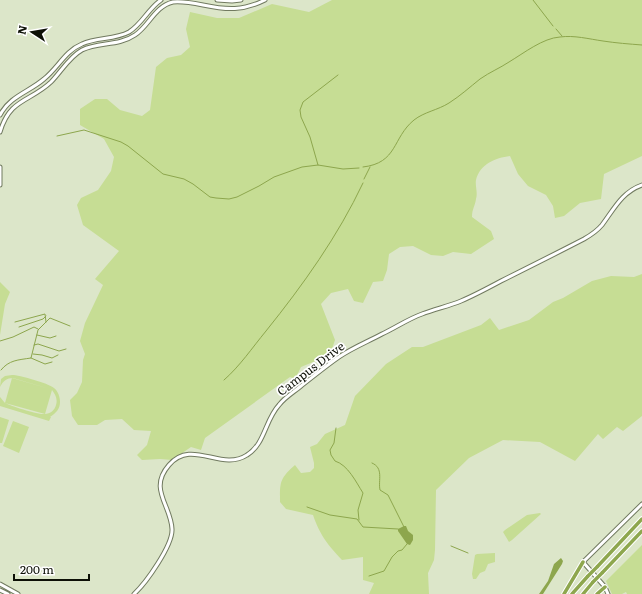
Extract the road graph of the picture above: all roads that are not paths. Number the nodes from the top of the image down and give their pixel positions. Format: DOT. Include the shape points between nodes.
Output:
graph roads {
  1 [pos="161,0"];
  2 [pos="217,0"];
  3 [pos="241,0"];
  4 [pos="265,0"];
  5 [pos="0,115"];
  6 [pos="0,132"];
  7 [pos="0,167"];
  8 [pos="0,185"];
  9 [pos="642,185"];
  10 [pos="642,504"];
  11 [pos="642,519"];
  12 [pos="642,530"];
  13 [pos="583,562"];
  14 [pos="0,584"];
  15 [pos="605,587"];
  16 [pos="0,590"];
  17 [pos="8,594"];
  18 [pos="18,594"];
  19 [pos="134,594"];
  20 [pos="564,594"];
  21 [pos="572,594"];
  22 [pos="583,594"];
  23 [pos="597,594"];
  24 [pos="608,594"];
  1 -- 5 [label="street" via="130,31 118,36 91,40 74,48 45,79 11,100"];
  2 -- 3 [label="street"];
  4 -- 6 [label="street" via="252,6 237,8 182,2 164,5 133,36 119,42 83,50 74,56 48,84 15,105"];
  7 -- 8 [label="street"];
  9 -- 19 [label="street, Campus Drive" via="623,196 601,225 584,239 463,300 419,315 340,356 279,405 270,418 260,443 248,455 228,460 191,454 173,461 166,470 160,486 171,523 171,538 158,562"];
  10 -- 13 [label="street"];
  11 -- 21 [label="highway, bridge"];
  12 -- 22 [label="highway, bridge"];
  13 -- 15 [label="street"];
  13 -- 20 [label="highway"];
  14 -- 18 [label="street"];
  15 -- 23 [label="highway"];
  15 -- 24 [label="street"];
  16 -- 17 [label="street"];
}
